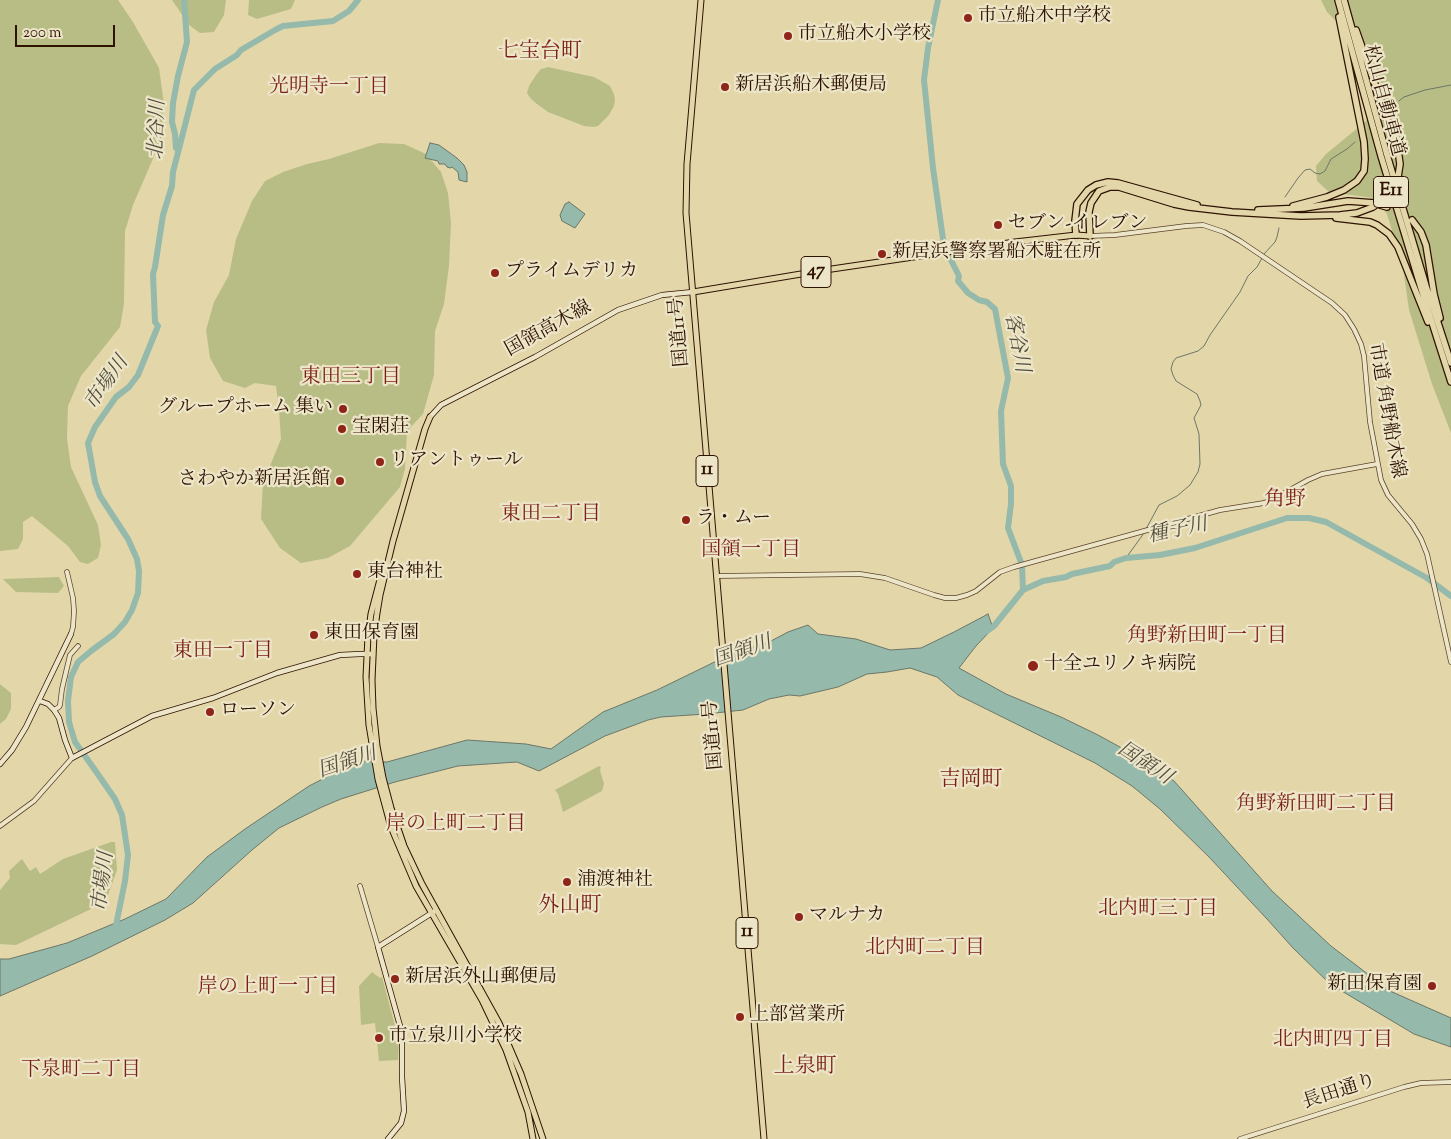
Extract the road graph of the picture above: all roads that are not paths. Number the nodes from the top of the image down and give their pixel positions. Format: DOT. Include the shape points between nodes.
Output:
graph roads {
  1 [pos="701,0"];
  2 [pos="1337,0"];
  3 [pos="1345,0"];
  4 [pos="1398,177"];
  5 [pos="1388,195"];
  6 [pos="1387,207"];
  7 [pos="1267,210"];
  8 [pos="1301,216"];
  9 [pos="1412,220"];
  10 [pos="1076,235"];
  11 [pos="1090,236"];
  12 [pos="694,292"];
  13 [pos="1451,356"];
  14 [pos="1451,363"];
  15 [pos="1449,376"];
  16 [pos="1451,382"];
  17 [pos="430,417"];
  18 [pos="1377,464"];
  19 [pos="67,572"];
  20 [pos="717,576"];
  21 [pos="71,634"];
  22 [pos="78,646"];
  23 [pos="370,654"];
  24 [pos="379,655"];
  25 [pos="1451,662"];
  26 [pos="40,700"];
  27 [pos="54,710"];
  28 [pos="74,757"];
  29 [pos="0,764"];
  30 [pos="0,826"];
  31 [pos="360,886"];
  32 [pos="433,912"];
  33 [pos="378,947"];
  34 [pos="1451,1082"];
  35 [pos="388,1139"];
  36 [pos="533,1139"];
  37 [pos="543,1139"];
  38 [pos="764,1139"];
  39 [pos="1240,1139"];
  1 -- 12 [label="main road, 国道11号 / 11" via="686,191"];
  2 -- 7 [label="highway" via="1364,142 1364,171 1352,186 1336,194"];
  2 -- 15 [label="highway, 松山自動車道 / E11" via="1420,288"];
  3 -- 4 [label="highway" via="1398,150"];
  3 -- 14 [label="highway, 松山自動車道 / E11" via="1386,154"];
  5 -- 8 [label="highway" via="1373,207 1357,212"];
  6 -- 7 [label="highway" via="1348,201"];
  7 -- 10 [label="highway" via="1200,206 1108,182 1096,184 1077,204"];
  8 -- 11 [label="highway" via="1189,207 1110,187 1098,191 1090,203"];
  8 -- 15 [label="highway" via="1362,220 1389,234 1398,248"];
  9 -- 13 [label="highway" via="1426,245 1438,310"];
  10 -- 11 [label="main road, 47"];
  10 -- 12 [label="main road, 47"];
  11 -- 18 [label="street, 市道 角野船木線" via="1203,226 1240,240 1332,302 1345,315 1361,344"];
  12 -- 17 [label="main road, 国領高木線" via="662,295 618,310 442,405"];
  12 -- 20 [label="main road, 国道11号 / 11"];
  15 -- 16 [label="highway, 松山自動車道 / E11"];
  17 -- 23 [label="main road" via="375,594 368,636"];
  18 -- 20 [label="street" via="1322,474 1264,503 1220,510 1032,561 1000,572 976,591 956,598 945,598 884,578 860,574"];
  18 -- 25 [label="street, 市道 角野船木線" via="1388,495 1422,539"];
  19 -- 21 [label="street" via="74,611"];
  20 -- 38 [label="main road, 国道11号 / 11"];
  21 -- 26 [label="main road"];
  22 -- 27 [label="street" via="70,655 60,705"];
  23 -- 24 [label="street"];
  23 -- 28 [label="main road" via="340,655 152,716"];
  23 -- 32 [label="main road" via="367,704 378,779 399,848 416,886"];
  26 -- 27 [label="main road"];
  26 -- 29 [label="main road" via="12,750"];
  27 -- 28 [label="main road"];
  28 -- 30 [label="street" via="34,801"];
  31 -- 33 [label="street"];
  32 -- 33 [label="main road"];
  32 -- 36 [label="main road" via="506,1050 528,1112"];
  32 -- 37 [label="main road" via="487,998 521,1074"];
  33 -- 35 [label="main road" via="403,1040 403,1118 399,1128"];
  34 -- 39 [label="street, 長田通り" via="1404,1087"];
}
